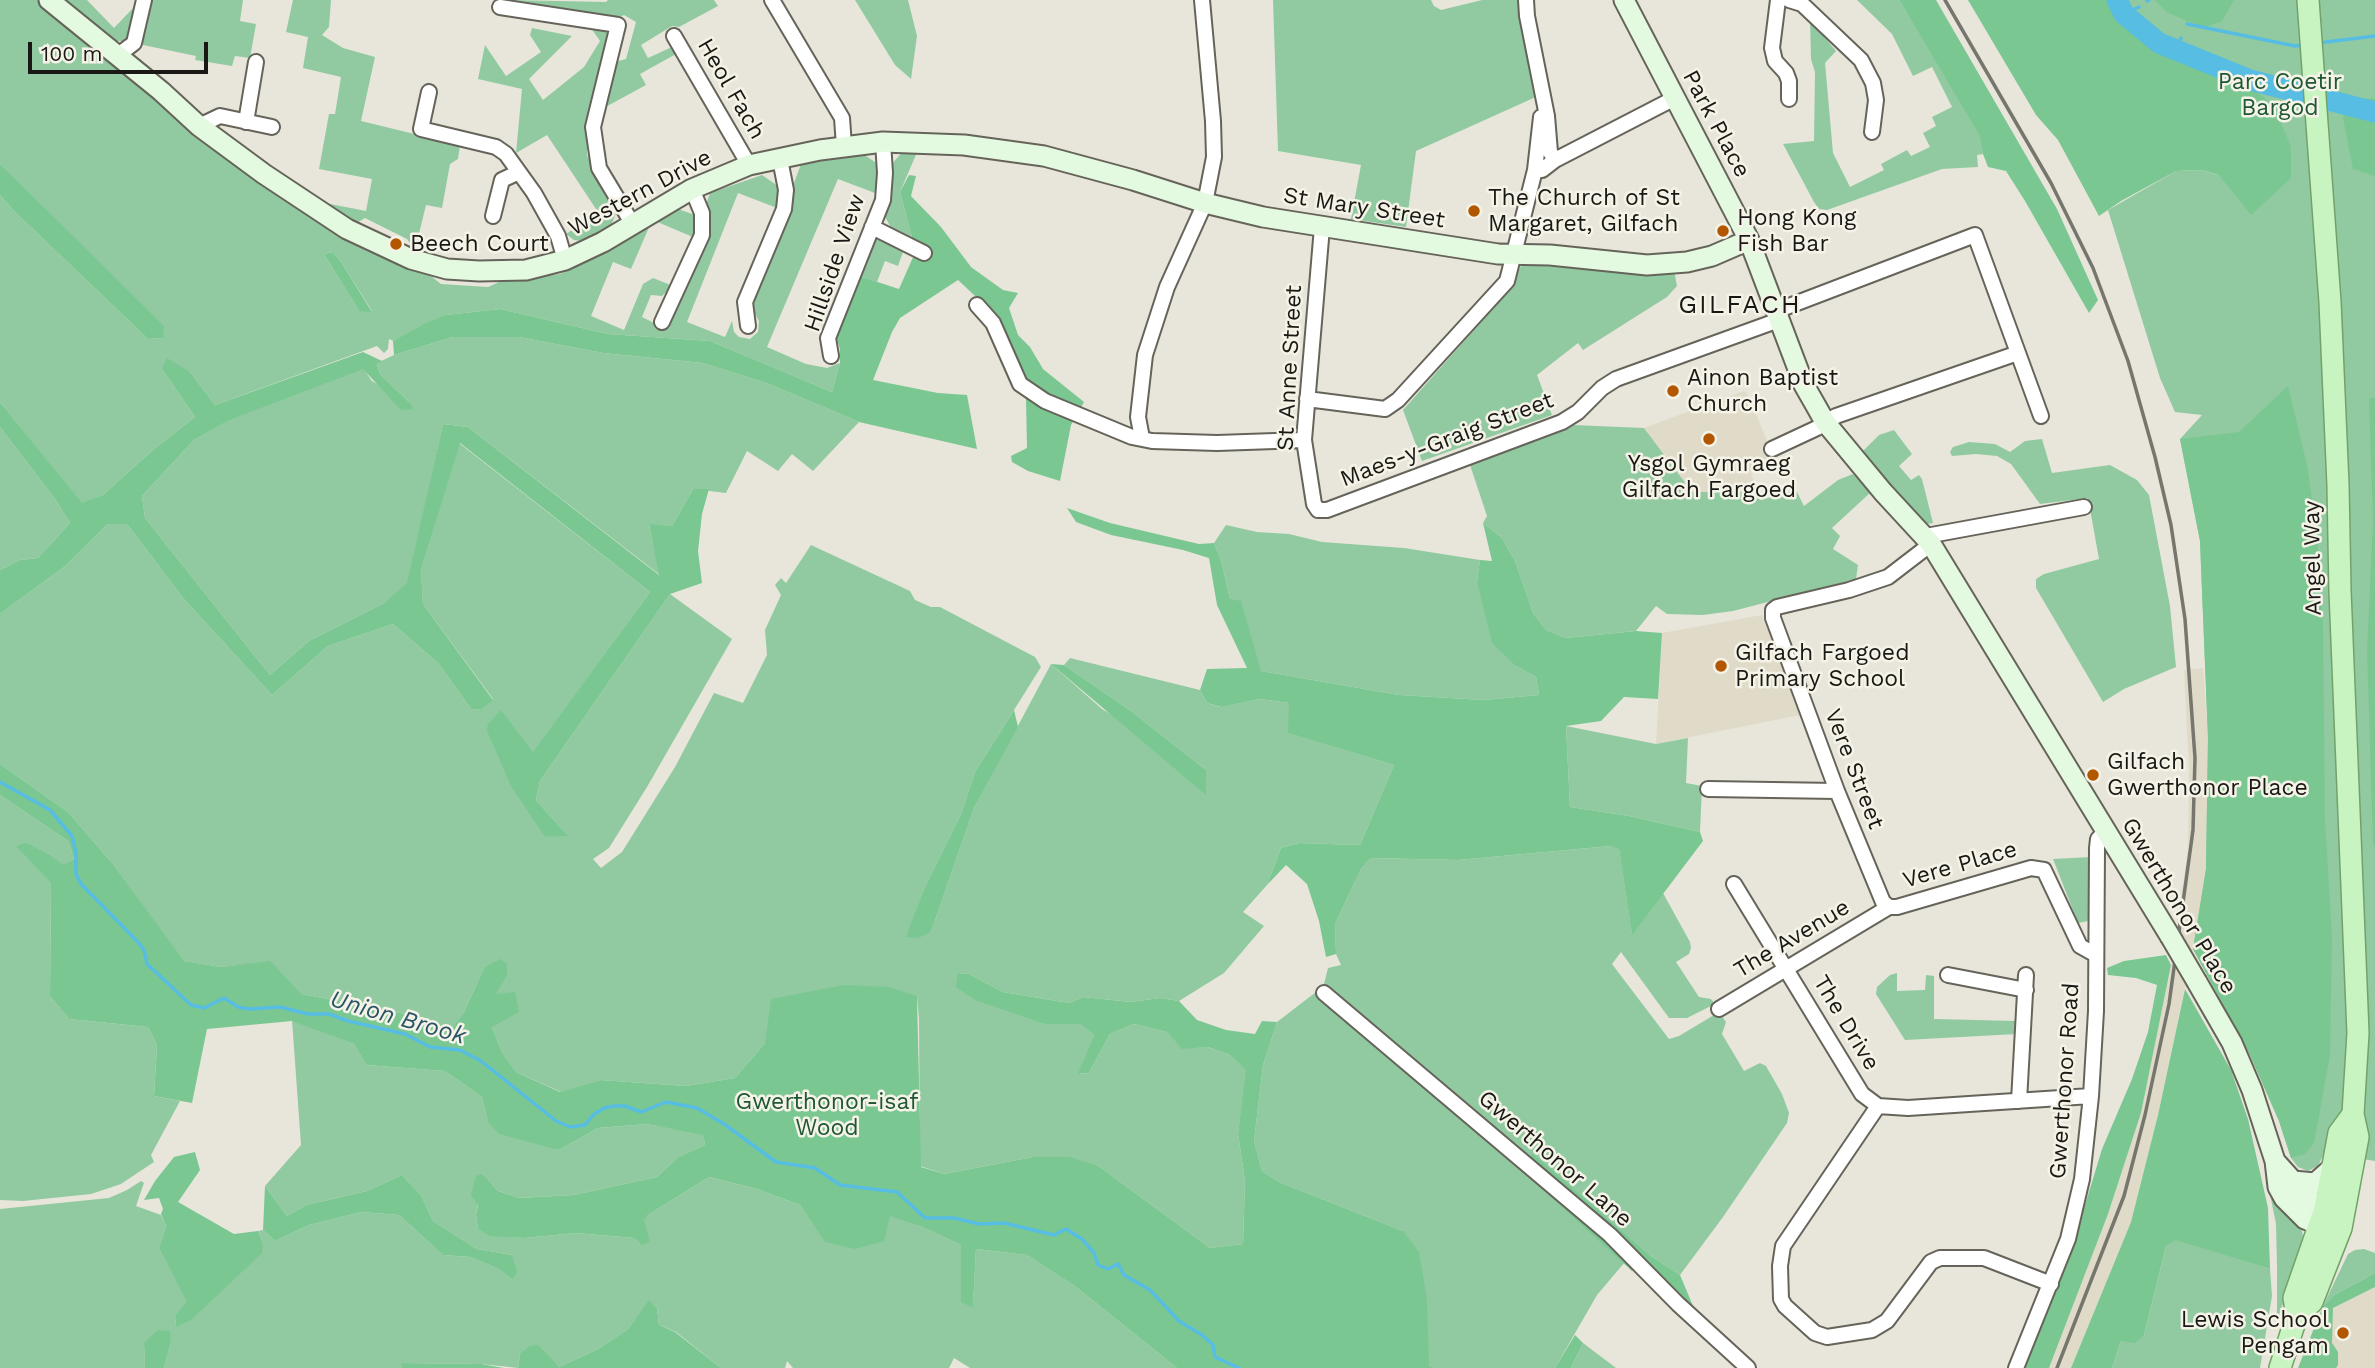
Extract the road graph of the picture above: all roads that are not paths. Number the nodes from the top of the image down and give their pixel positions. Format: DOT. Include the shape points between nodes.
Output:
graph roads {
  1 [pos="49,0"];
  2 [pos="144,0"];
  3 [pos="772,0"];
  4 [pos="1202,0"];
  5 [pos="1526,0"];
  6 [pos="1624,0"];
  7 [pos="1778,0"];
  8 [pos="1789,0"];
  9 [pos="2308,0"];
  10 [pos="500,7"];
  11 [pos="674,36"];
  12 [pos="117,56"];
  13 [pos="256,62"];
  14 [pos="429,92"];
  15 [pos="1675,98"];
  16 [pos="1789,99"];
  17 [pos="1541,117"];
  18 [pos="246,121"];
  19 [pos="199,126"];
  20 [pos="272,127"];
  21 [pos="1872,132"];
  22 [pos="883,142"];
  23 [pos="844,146"];
  24 [pos="780,159"];
  25 [pos="1555,160"];
  26 [pos="749,165"];
  27 [pos="1542,170"];
  28 [pos="519,172"];
  29 [pos="692,189"];
  30 [pos="1205,203"];
  31 [pos="493,216"];
  32 [pos="632,223"];
  33 [pos="872,227"];
  34 [pos="1322,227"];
  35 [pos="1749,240"];
  36 [pos="924,253"];
  37 [pos="1516,254"];
  38 [pos="565,260"];
  39 [pos="977,305"];
  40 [pos="1777,316"];
  41 [pos="662,322"];
  42 [pos="748,326"];
  43 [pos="2018,353"];
  44 [pos="831,356"];
  45 [pos="1307,399"];
  46 [pos="2040,416"];
  47 [pos="1825,422"];
  48 [pos="1142,438"];
  49 [pos="1304,440"];
  50 [pos="1772,449"];
  51 [pos="2084,507"];
  52 [pos="1318,510"];
  53 [pos="1928,540"];
  54 [pos="1708,789"];
  55 [pos="1837,791"];
  56 [pos="2106,831"];
  57 [pos="1734,884"];
  58 [pos="1889,907"];
  59 [pos="2096,955"];
  60 [pos="1786,970"];
  61 [pos="1948,975"];
  62 [pos="2026,975"];
  63 [pos="2026,990"];
  64 [pos="1324,993"];
  65 [pos="1719,1009"];
  66 [pos="2091,1096"];
  67 [pos="2019,1101"];
  68 [pos="1878,1106"];
  69 [pos="2353,1114"];
  70 [pos="2275,1161"];
  71 [pos="2332,1168"];
  72 [pos="2292,1181"];
  73 [pos="2322,1217"];
  74 [pos="2343,1222"];
  75 [pos="2051,1283"];
  76 [pos="2297,1315"];
  77 [pos="1748,1368"];
  78 [pos="2016,1368"];
  79 [pos="2280,1368"];
  1 -- 12 [label="street, Western Drive"];
  2 -- 12 [label="street" via="134,43"];
  3 -- 23 [label="street" via="842,118"];
  4 -- 30 [label="street" via="1214,157"];
  5 -- 25 [label="street"];
  6 -- 15 [label="street, Park Place"];
  7 -- 16 [label="street" via="1772,48 1789,81"];
  8 -- 21 [label="street" via="1802,4 1861,60 1876,100"];
  9 -- 69 [label="main road, Angel Way" via="2337,472 2358,1033"];
  10 -- 32 [label="street" via="618,25 593,127 599,168"];
  11 -- 26 [label="street, Heol Fach"];
  12 -- 19 [label="street, Western Drive"];
  13 -- 18 [label="street"];
  14 -- 28 [label="street" via="421,130 496,147"];
  15 -- 25 [label="street"];
  15 -- 35 [label="street, Park Place"];
  17 -- 37 [label="street" via="1535,170"];
  18 -- 19 [label="street" via="220,117"];
  18 -- 20 [label="street"];
  19 -- 38 [label="street, Western Drive" via="347,229 411,259 447,269 479,271 526,270"];
  22 -- 23 [label="street, Western Drive"];
  22 -- 30 [label="street, Western Drive" via="964,145 1044,156"];
  22 -- 33 [label="street, Hillside View" via="883,200"];
  23 -- 24 [label="street, Western Drive"];
  24 -- 26 [label="street, Western Drive"];
  24 -- 42 [label="street" via="786,190 784,209 745,302"];
  25 -- 27 [label="street"];
  26 -- 29 [label="street, Western Drive"];
  28 -- 31 [label="street" via="502,180"];
  28 -- 38 [label="street" via="558,236"];
  29 -- 32 [label="street, Western Drive"];
  29 -- 41 [label="street" via="702,213 702,236"];
  30 -- 34 [label="street, St Mary Street"];
  30 -- 48 [label="street" via="1167,287 1145,355 1138,417"];
  32 -- 38 [label="street, Western Drive"];
  33 -- 36 [label="street"];
  33 -- 44 [label="street, Hillside View" via="828,338"];
  34 -- 37 [label="street, St Mary Street"];
  34 -- 45 [label="street, St Anne Street"];
  35 -- 37 [label="street, St Mary Street" via="1712,256 1647,265"];
  35 -- 40 [label="street, Park Place"];
  37 -- 45 [label="street" via="1507,281 1396,402 1385,409"];
  39 -- 48 [label="street" via="993,323 1020,384 1045,401"];
  40 -- 43 [label="street, Maes-y-Graig Street" via="1975,234"];
  40 -- 47 [label="street, Park Place" via="1804,386"];
  40 -- 52 [label="street, Maes-y-Graig Street" via="1616,379 1562,422"];
  43 -- 46 [label="street"];
  43 -- 47 [label="street"];
  45 -- 49 [label="street, St Anne Street"];
  47 -- 50 [label="street"];
  47 -- 53 [label="street, Gwerthonor Place"];
  48 -- 49 [label="street" via="1217,443"];
  49 -- 52 [label="street, St Anne Street"];
  51 -- 53 [label="street"];
  53 -- 55 [label="street, Vere Street" via="1888,577 1773,610"];
  53 -- 56 [label="street, Gwerthonor Place"];
  54 -- 55 [label="street"];
  55 -- 58 [label="street, Vere Street"];
  56 -- 59 [label="street, Gwerthonor Road" via="2097,848"];
  56 -- 70 [label="street, Gwerthonor Place, bridge" via="2232,1043"];
  57 -- 60 [label="street, The Drive"];
  58 -- 59 [label="street, Vere Place" via="2031,868 2044,870 2080,946"];
  58 -- 60 [label="street, The Avenue"];
  59 -- 66 [label="street, Gwerthonor Road"];
  60 -- 65 [label="street, The Avenue"];
  60 -- 68 [label="street, The Drive" via="1862,1094"];
  61 -- 63 [label="street"];
  62 -- 63 [label="street"];
  63 -- 67 [label="street"];
  64 -- 77 [label="street, Gwerthonor Lane" via="1610,1235"];
  66 -- 67 [label="street"];
  66 -- 75 [label="street, Gwerthonor Road" via="2082,1179 2068,1239"];
  67 -- 68 [label="street"];
  68 -- 75 [label="street" via="1783,1247 1781,1299 1785,1306 1815,1333 1827,1337 1872,1331 1887,1321 1931,1262 1940,1258 1984,1258"];
  69 -- 71 [label="main road, Angel Way" via="2339,1133"];
  69 -- 74 [label="main road, Angel Way" via="2358,1137"];
  70 -- 72 [label="street, Gwerthonor Place"];
  70 -- 73 [label="street, Gwerthonor Place" via="2284,1198 2305,1219"];
  71 -- 72 [label="street" via="2315,1183"];
  71 -- 73 [label="main road, Angel Way"];
  72 -- 73 [label="street, Gwerthonor Place"];
  73 -- 74 [label="street"];
  73 -- 76 [label="main road, Angel Way" via="2294,1298"];
  74 -- 76 [label="main road, Angel Way" via="2312,1302"];
  75 -- 78 [label="street, Gwerthonor Road"];
  76 -- 79 [label="main road"];
}
